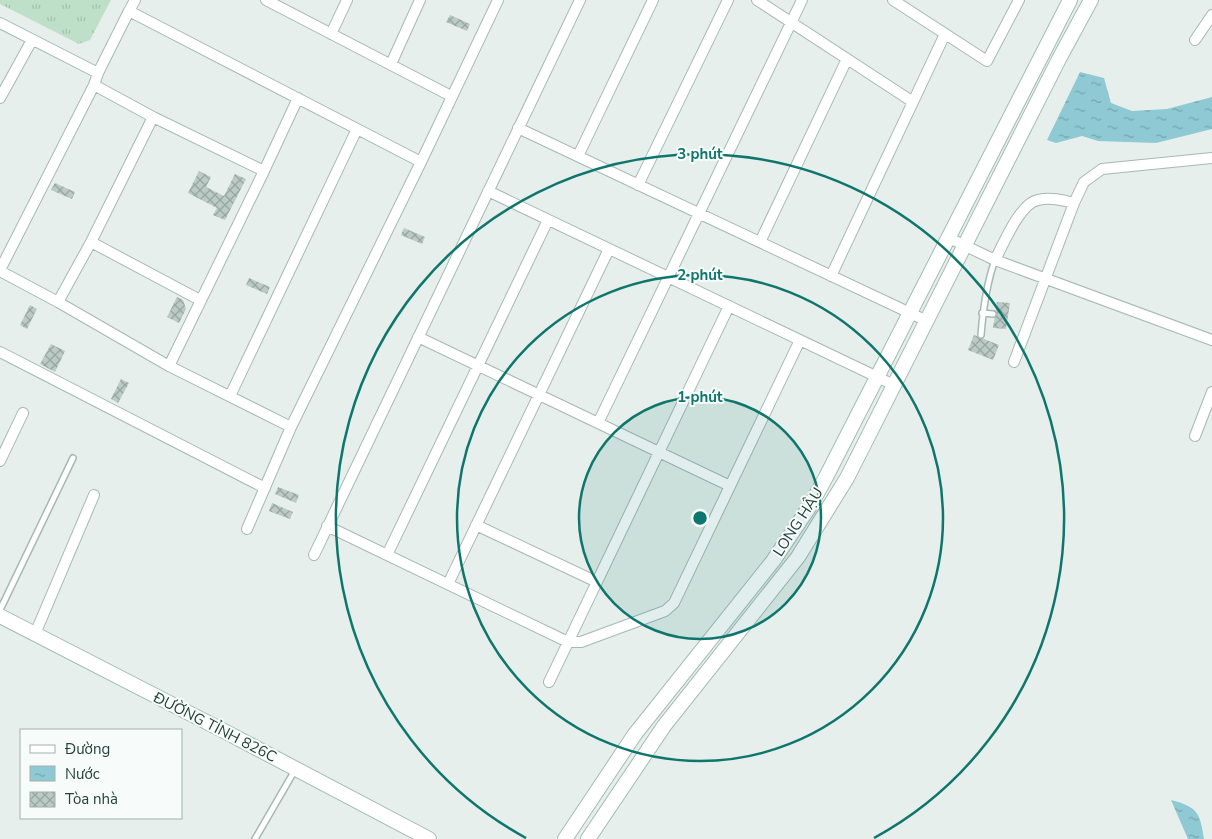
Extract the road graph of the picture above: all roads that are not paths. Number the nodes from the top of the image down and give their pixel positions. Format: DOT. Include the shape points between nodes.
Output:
graph roads {
  1 [pos="135,0"];
  2 [pos="266,0"];
  3 [pos="346,0"];
  4 [pos="420,0"];
  5 [pos="498,0"];
  6 [pos="580,0"];
  7 [pos="653,0"];
  8 [pos="728,0"];
  9 [pos="758,0"];
  10 [pos="802,0"];
  11 [pos="893,0"];
  12 [pos="1020,0"];
  13 [pos="1070,0"];
  14 [pos="1091,0"];
  15 [pos="129,12"];
  16 [pos="1212,15"];
  17 [pos="791,22"];
  18 [pos="0,23"];
  19 [pos="331,34"];
  20 [pos="946,34"];
  21 [pos="32,40"];
  22 [pos="1194,40"];
  23 [pos="847,59"];
  24 [pos="391,64"];
  25 [pos="98,73"];
  26 [pos="94,85"];
  27 [pos="451,96"];
  28 [pos="0,98"];
  29 [pos="298,98"];
  30 [pos="913,102"];
  31 [pos="153,117"];
  32 [pos="518,128"];
  33 [pos="357,129"];
  34 [pos="578,156"];
  35 [pos="1212,158"];
  36 [pos="421,162"];
  37 [pos="264,171"];
  38 [pos="638,185"];
  39 [pos="488,191"];
  40 [pos="1074,203"];
  41 [pos="699,214"];
  42 [pos="548,220"];
  43 [pos="948,238"];
  44 [pos="91,242"];
  45 [pos="760,242"];
  46 [pos="965,246"];
  47 [pos="609,249"];
  48 [pos="995,260"];
  49 [pos="0,271"];
  50 [pos="831,276"];
  51 [pos="668,278"];
  52 [pos="1046,279"];
  53 [pos="200,300"];
  54 [pos="58,302"];
  55 [pos="729,306"];
  56 [pos="982,313"];
  57 [pos="910,314"];
  58 [pos="993,314"];
  59 [pos="927,322"];
  60 [pos="981,335"];
  61 [pos="418,337"];
  62 [pos="800,340"];
  63 [pos="1212,340"];
  64 [pos="0,352"];
  65 [pos="1014,362"];
  66 [pos="169,366"];
  67 [pos="478,366"];
  68 [pos="878,377"];
  69 [pos="894,385"];
  70 [pos="1212,392"];
  71 [pos="538,395"];
  72 [pos="230,396"];
  73 [pos="23,413"];
  74 [pos="598,423"];
  75 [pos="292,427"];
  76 [pos="1195,436"];
  77 [pos="659,452"];
  78 [pos="73,458"];
  79 [pos="0,460"];
  80 [pos="730,486"];
  81 [pos="265,488"];
  82 [pos="94,495"];
  83 [pos="476,525"];
  84 [pos="327,526"];
  85 [pos="247,529"];
  86 [pos="314,555"];
  87 [pos="387,555"];
  88 [pos="596,582"];
  89 [pos="448,584"];
  90 [pos="0,610"];
  91 [pos="0,616"];
  92 [pos="34,634"];
  93 [pos="568,642"];
  94 [pos="549,682"];
  95 [pos="296,769"];
  96 [pos="255,839"];
  97 [pos="429,839"];
  98 [pos="566,839"];
  99 [pos="588,839"];
  1 -- 15 [label="street"];
  2 -- 19 [label="street"];
  3 -- 19 [label="street"];
  4 -- 24 [label="street"];
  5 -- 27 [label="street"];
  6 -- 32 [label="street"];
  7 -- 34 [label="street"];
  8 -- 38 [label="street"];
  9 -- 17 [label="street"];
  10 -- 17 [label="street"];
  11 -- 20 [label="street"];
  12 -- 20 [label="street" via="987,61"];
  13 -- 43 [label="main road, LONG HẬU"];
  14 -- 46 [label="main road, LONG HẬU"];
  15 -- 25 [label="street"];
  15 -- 29 [label="street"];
  16 -- 22 [label="street"];
  17 -- 23 [label="street"];
  17 -- 41 [label="street"];
  18 -- 21 [label="street"];
  19 -- 24 [label="street"];
  20 -- 30 [label="street"];
  21 -- 25 [label="street"];
  21 -- 28 [label="street"];
  23 -- 30 [label="street"];
  23 -- 45 [label="street"];
  24 -- 27 [label="street"];
  25 -- 26 [label="street"];
  26 -- 31 [label="street"];
  26 -- 49 [label="street"];
  27 -- 36 [label="street"];
  29 -- 33 [label="street"];
  29 -- 37 [label="street"];
  30 -- 50 [label="street"];
  31 -- 37 [label="street"];
  31 -- 44 [label="street"];
  32 -- 34 [label="street"];
  32 -- 39 [label="street"];
  33 -- 36 [label="street"];
  33 -- 72 [label="street"];
  34 -- 38 [label="street"];
  35 -- 40 [label="street" via="1102,169 1084,182"];
  36 -- 75 [label="street"];
  37 -- 53 [label="street"];
  38 -- 41 [label="street"];
  39 -- 42 [label="street"];
  39 -- 61 [label="street"];
  40 -- 48 [label="street" via="1036,200 1025,208"];
  40 -- 52 [label="street"];
  41 -- 45 [label="street"];
  41 -- 51 [label="street"];
  42 -- 47 [label="street"];
  42 -- 67 [label="street"];
  43 -- 46 [label="street"];
  43 -- 57 [label="main road, LONG HẬU"];
  44 -- 53 [label="street"];
  44 -- 54 [label="street"];
  45 -- 50 [label="street"];
  46 -- 48 [label="street"];
  46 -- 59 [label="main road, LONG HẬU"];
  47 -- 51 [label="street"];
  47 -- 71 [label="street"];
  48 -- 52 [label="street"];
  48 -- 56 [label="lane"];
  49 -- 54 [label="street"];
  50 -- 57 [label="street"];
  51 -- 55 [label="street"];
  51 -- 74 [label="street"];
  52 -- 63 [label="street"];
  52 -- 65 [label="street"];
  53 -- 66 [label="street"];
  54 -- 66 [label="street"];
  55 -- 62 [label="street"];
  55 -- 77 [label="street"];
  56 -- 58 [label="lane"];
  56 -- 60 [label="lane"];
  57 -- 59 [label="street"];
  57 -- 68 [label="main road, LONG HẬU"];
  59 -- 69 [label="main road, LONG HẬU"];
  61 -- 67 [label="street"];
  61 -- 84 [label="street"];
  62 -- 68 [label="street"];
  62 -- 80 [label="street"];
  64 -- 81 [label="street"];
  66 -- 72 [label="street"];
  67 -- 71 [label="street"];
  67 -- 87 [label="street"];
  68 -- 69 [label="street"];
  68 -- 98 [label="main road, LONG HẬU" via="826,477 773,561 635,734"];
  69 -- 99 [label="main road, LONG HẬU" via="847,478 798,557 664,726"];
  70 -- 76 [label="street"];
  71 -- 74 [label="street"];
  71 -- 83 [label="street"];
  72 -- 75 [label="street"];
  73 -- 79 [label="street"];
  74 -- 77 [label="street"];
  75 -- 81 [label="street"];
  77 -- 80 [label="street"];
  77 -- 88 [label="street"];
  78 -- 90 [label="lane"];
  80 -- 93 [label="street" via="670,608 581,642"];
  81 -- 85 [label="street"];
  82 -- 92 [label="street"];
  83 -- 88 [label="street"];
  83 -- 89 [label="street"];
  84 -- 86 [label="street"];
  84 -- 87 [label="street"];
  87 -- 89 [label="street"];
  88 -- 93 [label="street"];
  89 -- 93 [label="street"];
  91 -- 92 [label="main road, ĐƯỜNG TỈNH 826C"];
  92 -- 95 [label="main road, ĐƯỜNG TỈNH 826C"];
  93 -- 94 [label="street"];
  95 -- 96 [label="lane"];
  95 -- 97 [label="main road, ĐƯỜNG TỈNH 826C"];
}
